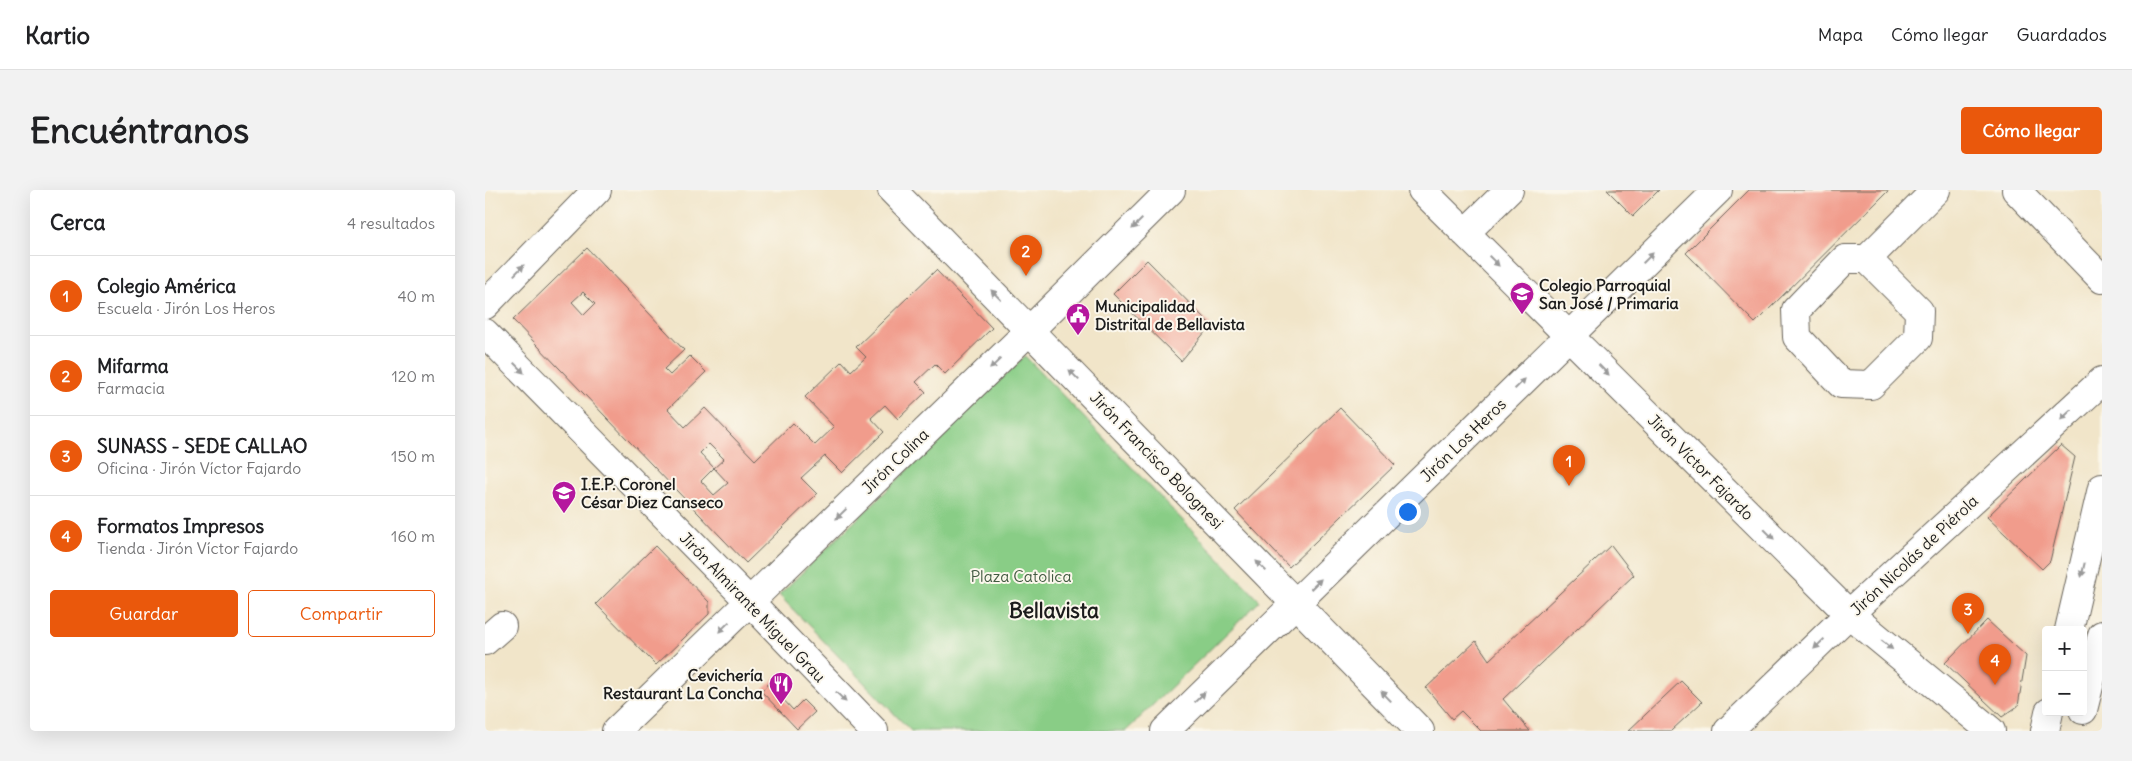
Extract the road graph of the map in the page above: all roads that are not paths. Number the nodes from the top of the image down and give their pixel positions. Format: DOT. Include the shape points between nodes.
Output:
graph roads {
  1 [pos="597,190"];
  2 [pos="892,190"];
  3 [pos="1171,190"];
  4 [pos="1422,190"];
  5 [pos="1509,190"];
  6 [pos="1717,190"];
  7 [pos="1937,190"];
  8 [pos="2016,190"];
  9 [pos="1465,233"];
  10 [pos="1867,259"];
  11 [pos="2102,279"];
  12 [pos="485,305"];
  13 [pos="1030,330"];
  14 [pos="485,333"];
  15 [pos="1569,336"];
  16 [pos="2102,381"];
  17 [pos="2102,488"];
  18 [pos="750,602"];
  19 [pos="1297,603"];
  20 [pos="1849,614"];
  21 [pos="2070,626"];
  22 [pos="2102,635"];
  23 [pos="2087,695"];
  24 [pos="2048,716"];
  25 [pos="2082,716"];
  26 [pos="616,731"];
  27 [pos="874,731"];
  28 [pos="1165,731"];
  29 [pos="1420,731"];
  30 [pos="1728,731"];
  31 [pos="1991,731"];
  32 [pos="2045,731"];
  33 [pos="2078,731"];
  12 -- 1 [label="street, one-way"];
  13 -- 2 [label="street, Jirón Francisco Bolognesi, one-way"];
  3 -- 13 [label="street, Jirón Colina, one-way"];
  4 -- 9 [label="street, Jirón Víctor Fajardo"];
  5 -- 9 [label="street"];
  15 -- 6 [label="street, Jirón Los Heros, one-way"];
  7 -- 10 [label="street"];
  8 -- 11 [label="street"];
  9 -- 15 [label="street, Jirón Víctor Fajardo, one-way"];
  10 -- 10 [label="street" via="1845,259 1796,310 1797,337 1841,384 1871,385 1918,338 1919,311"];
  13 -- 18 [label="street, Jirón Colina, one-way"];
  19 -- 13 [label="street, Jirón Francisco Bolognesi, one-way"];
  14 -- 18 [label="street, Jirón Almirante Miguel Grau, one-way"];
  19 -- 15 [label="street, Jirón Los Heros, one-way"];
  15 -- 20 [label="street, Jirón Víctor Fajardo, one-way"];
  16 -- 20 [label="street, Jirón Nicolás de Piérola, one-way"];
  17 -- 21 [label="street, one-way"];
  18 -- 26 [label="street, Jirón Colina, one-way"];
  18 -- 27 [label="street, Jirón Almirante Miguel Grau, one-way"];
  28 -- 19 [label="street, Jirón Los Heros, one-way"];
  29 -- 19 [label="street, Jirón Francisco Bolognesi, one-way"];
  20 -- 30 [label="street, Jirón Nicolás de Piérola, one-way"];
  20 -- 31 [label="street, Jirón Víctor Fajardo, one-way"];
  22 -- 23 [label="street"];
  24 -- 32 [label="street"];
  25 -- 33 [label="street"];
}
